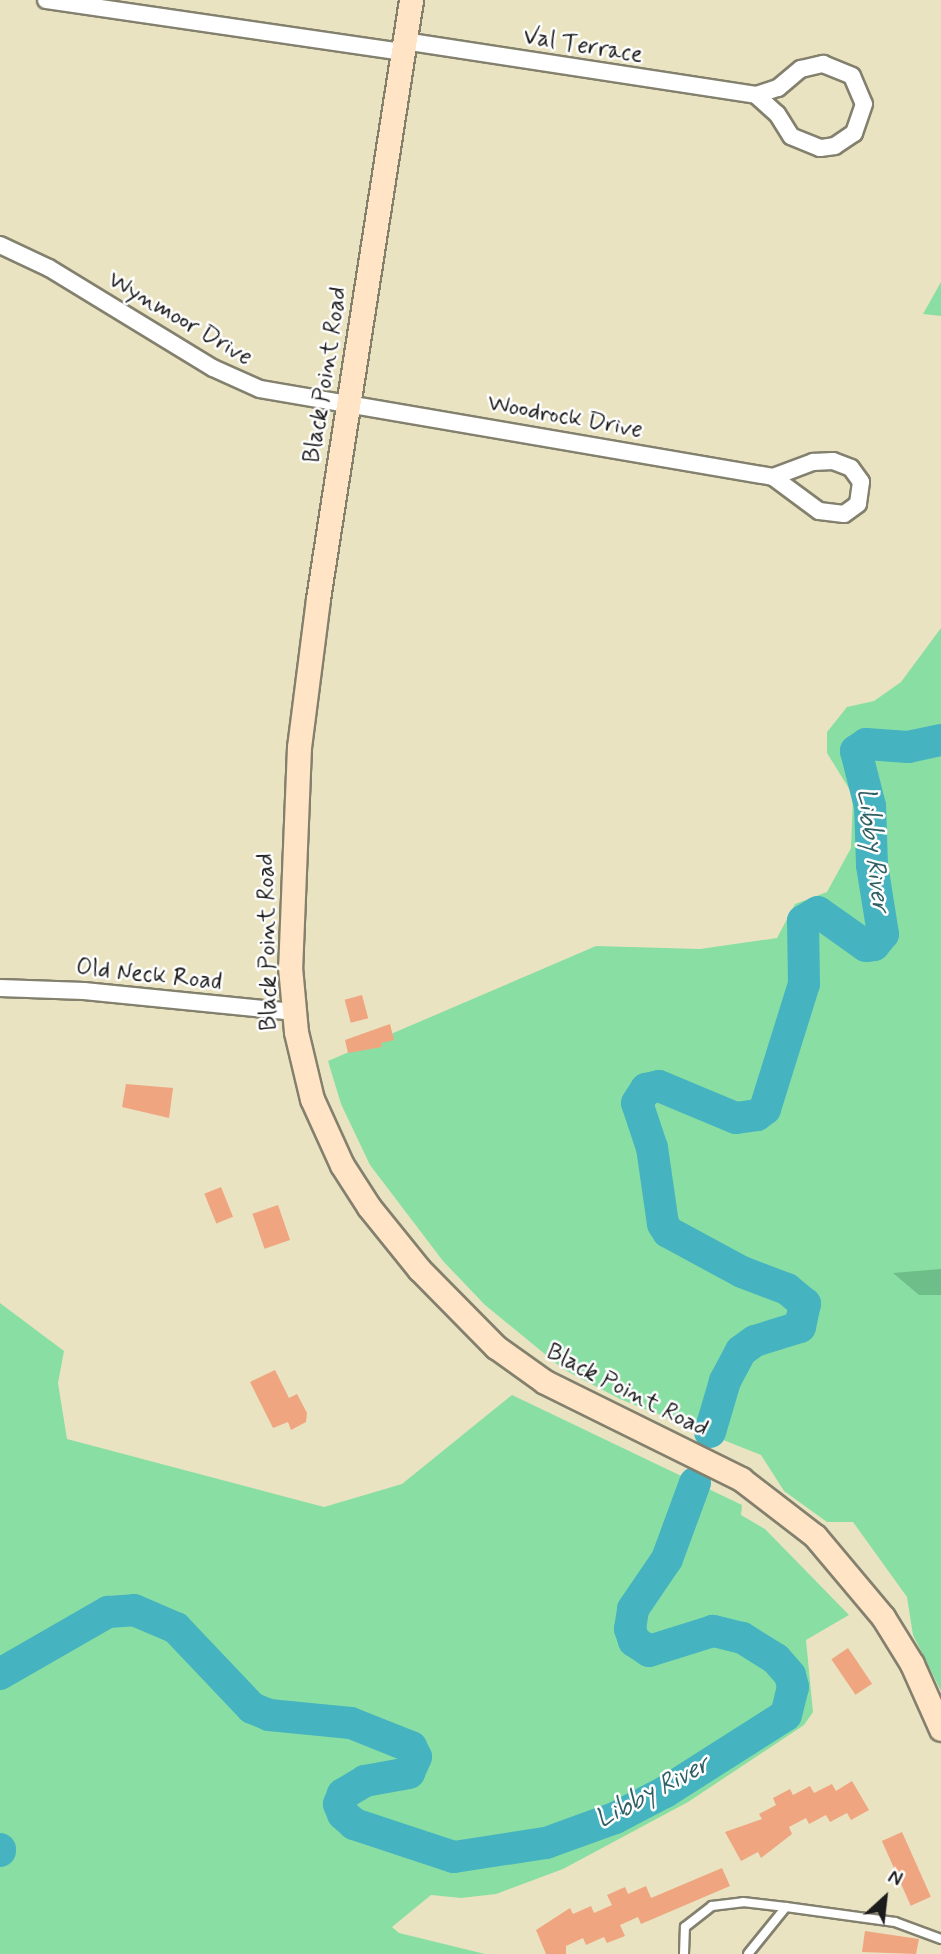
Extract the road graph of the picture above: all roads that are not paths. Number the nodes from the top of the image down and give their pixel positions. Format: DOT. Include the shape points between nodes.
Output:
graph roads {
  1 [pos="46,0"];
  2 [pos="411,0"];
  3 [pos="403,47"];
  4 [pos="757,95"];
  5 [pos="0,245"];
  6 [pos="348,402"];
  7 [pos="774,477"];
  8 [pos="0,988"];
  9 [pos="293,1012"];
  10 [pos="941,1729"];
  11 [pos="786,1907"];
  12 [pos="941,1939"];
  13 [pos="684,1954"];
  14 [pos="748,1954"];
  1 -- 3 [label="street, Val Terrace"];
  2 -- 3 [label="main road, Black Point Road"];
  3 -- 4 [label="street, Val Terrace"];
  3 -- 6 [label="main road, Black Point Road"];
  4 -- 4 [label="street" via="791,136 812,148 842,143 855,133 864,112 857,82 831,65 808,66 778,88"];
  5 -- 6 [label="street, Wynmoor Drive" via="49,268 231,378 260,389"];
  6 -- 7 [label="street, Woodrock Drive"];
  6 -- 9 [label="main road, Black Point Road" via="298,761 290,947"];
  7 -- 7 [label="street, Woodrock Drive" via="827,514 850,512 862,494 854,471 835,461 813,462"];
  8 -- 9 [label="street, Old Neck Road" via="83,991"];
  9 -- 10 [label="main road, Black Point Road" via="304,1072 322,1127 349,1177 419,1269 491,1342 534,1375 716,1465 796,1518 865,1590 912,1664"];
  11 -- 12 [label="lane" via="895,1922"];
  11 -- 13 [label="lane" via="743,1902 712,1906 685,1927"];
  11 -- 14 [label="lane"];
}
